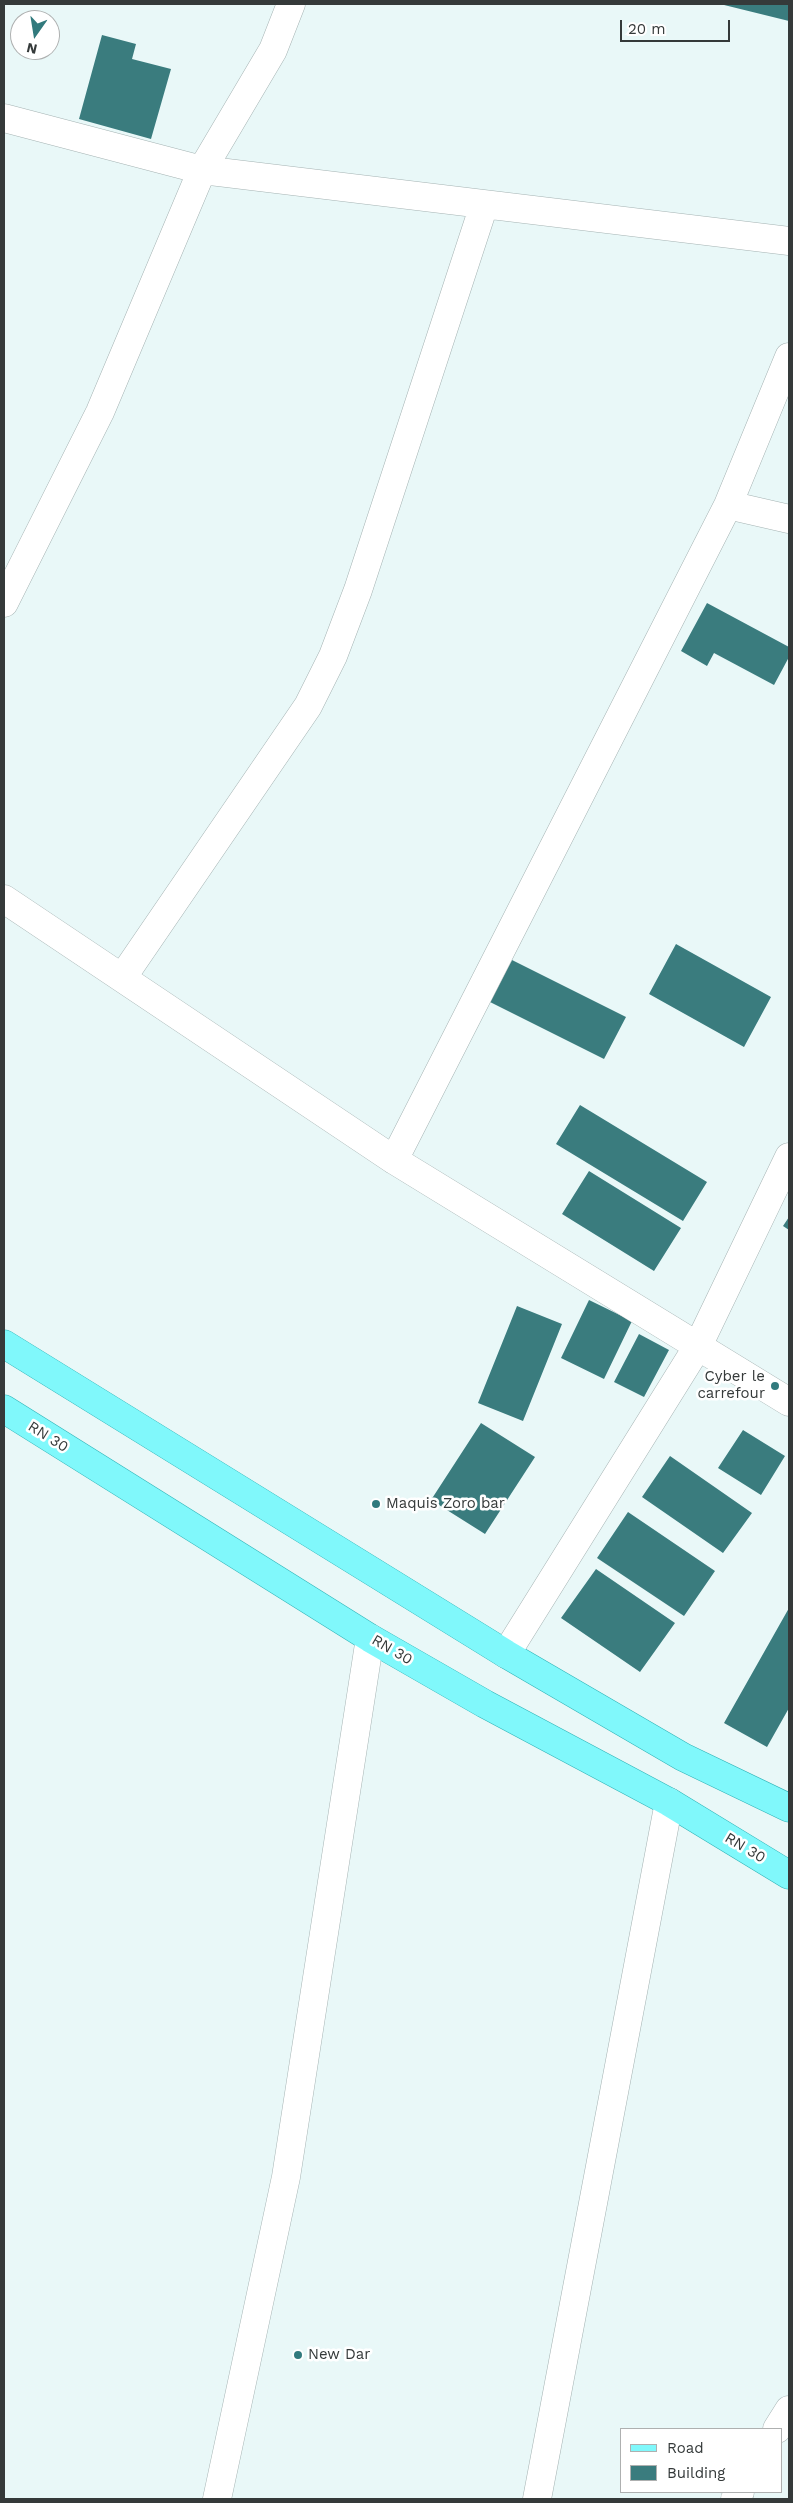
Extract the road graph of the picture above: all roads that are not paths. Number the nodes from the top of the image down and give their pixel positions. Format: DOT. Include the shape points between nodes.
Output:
graph roads {
  1 [pos="291,4"];
  2 [pos="4,118"];
  3 [pos="202,170"];
  4 [pos="484,205"];
  5 [pos="789,241"];
  6 [pos="789,357"];
  7 [pos="728,505"];
  8 [pos="789,519"];
  9 [pos="4,602"];
  10 [pos="4,899"];
  11 [pos="122,978"];
  12 [pos="789,1158"];
  13 [pos="394,1160"];
  14 [pos="4,1344"];
  15 [pos="698,1346"];
  16 [pos="789,1402"];
  17 [pos="4,1409"];
  18 [pos="370,1638"];
  19 [pos="506,1654"];
  20 [pos="669,1802"];
  21 [pos="789,1808"];
  22 [pos="789,1875"];
  23 [pos="789,2410"];
  24 [pos="779,2428"];
  25 [pos="217,2499"];
  26 [pos="537,2499"];
  1 -- 3 [label="street" via="273,50"];
  2 -- 3 [label="street"];
  3 -- 4 [label="street"];
  3 -- 9 [label="street" via="100,412"];
  4 -- 5 [label="street"];
  4 -- 11 [label="street" via="358,590 332,656 308,706"];
  6 -- 7 [label="street"];
  7 -- 8 [label="street"];
  7 -- 13 [label="street"];
  10 -- 11 [label="street"];
  11 -- 13 [label="street"];
  12 -- 15 [label="street"];
  13 -- 15 [label="street"];
  14 -- 19 [label="main road"];
  15 -- 16 [label="street"];
  15 -- 19 [label="street"];
  17 -- 18 [label="main road, RN 30 / RN 30"];
  18 -- 20 [label="main road, RN 30 / RN 30" via="485,1704"];
  18 -- 25 [label="street" via="286,2177"];
  19 -- 21 [label="main road" via="683,1757"];
  20 -- 22 [label="main road, RN 30 / RN 30"];
  20 -- 26 [label="street"];
  23 -- 24 [label="street"];
}
